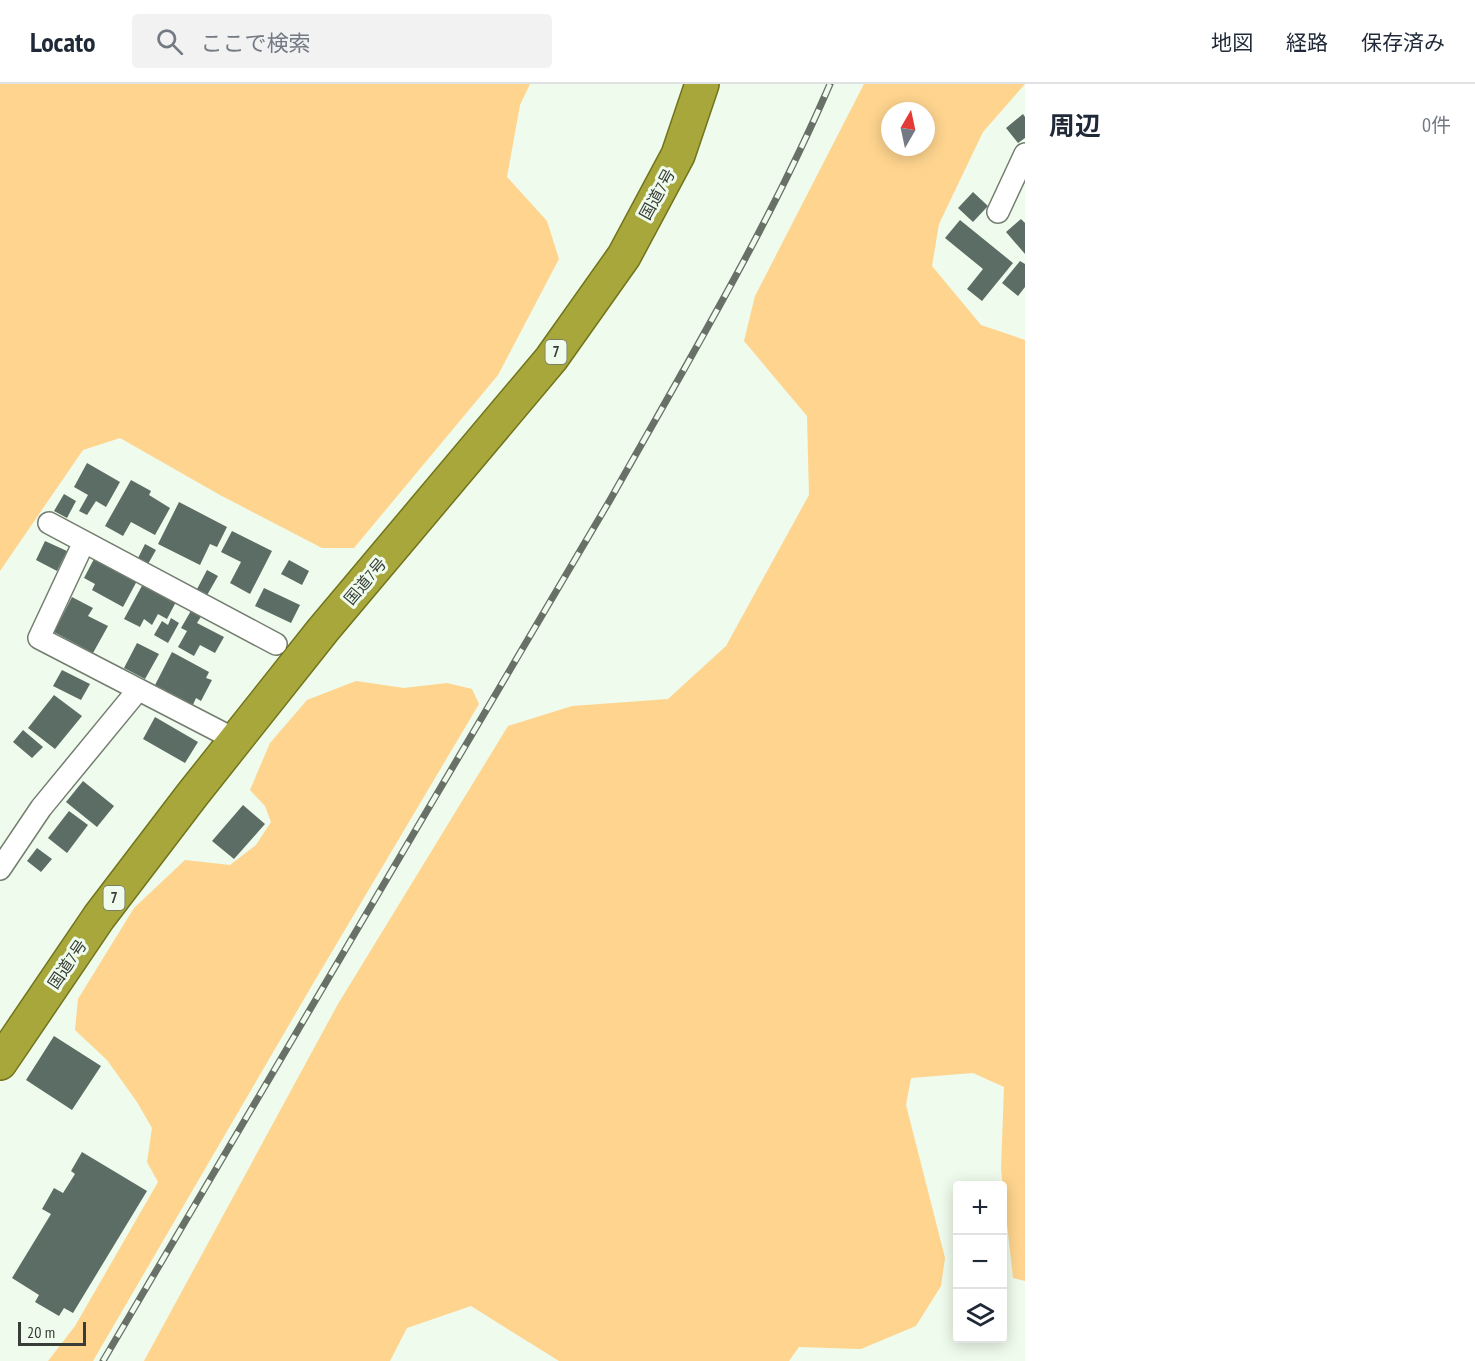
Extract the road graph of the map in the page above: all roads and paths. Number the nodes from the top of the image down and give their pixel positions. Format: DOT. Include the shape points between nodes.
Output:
graph roads {
  1 [pos="702,84"];
  2 [pos="1025,154"];
  3 [pos="998,212"];
  4 [pos="49,523"];
  5 [pos="84,542"];
  6 [pos="276,644"];
  7 [pos="138,690"];
  8 [pos="236,740"];
  9 [pos="0,869"];
  10 [pos="0,1063"];
  1 -- 8 [label="highway, 国道7号 / 7" via="678,155 624,256 551,359 323,630"];
  2 -- 3 [label="street"];
  4 -- 5 [label="street"];
  5 -- 6 [label="street"];
  5 -- 7 [label="street" via="39,638"];
  7 -- 8 [label="street"];
  7 -- 9 [label="street" via="41,808"];
  8 -- 10 [label="highway, 国道7号 / 7" via="99,917"];
}
